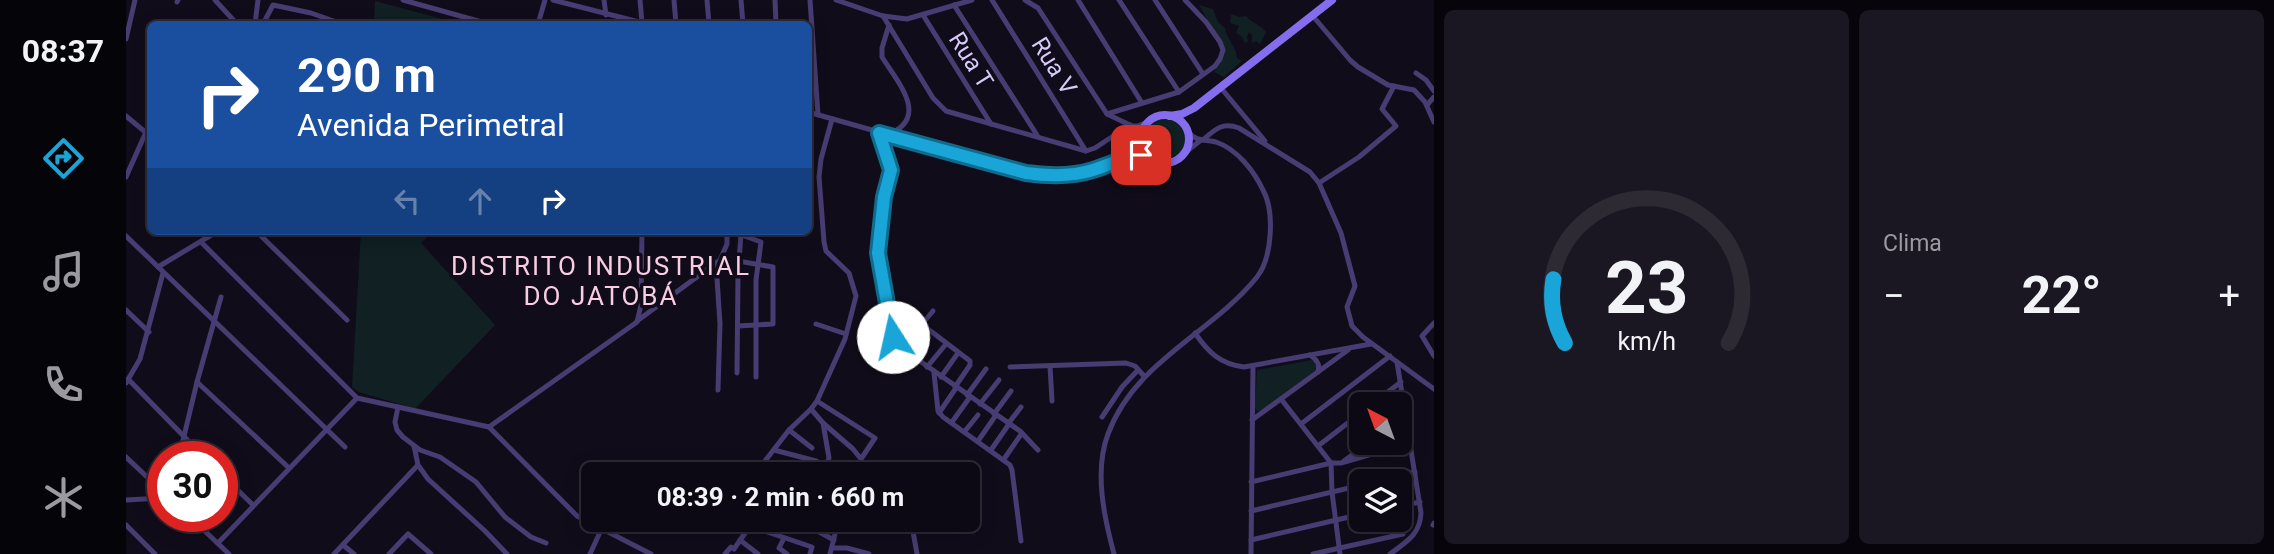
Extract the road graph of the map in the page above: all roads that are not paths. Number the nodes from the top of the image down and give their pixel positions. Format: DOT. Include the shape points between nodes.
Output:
graph roads {
  1 [pos="135,0"];
  2 [pos="215,0"];
  3 [pos="258,0"];
  4 [pos="403,0"];
  5 [pos="545,0"];
  6 [pos="553,0"];
  7 [pos="604,0"];
  8 [pos="640,0"];
  9 [pos="674,0"];
  10 [pos="707,0"];
  11 [pos="741,0"];
  12 [pos="775,0"];
  13 [pos="810,0"];
  14 [pos="836,0"];
  15 [pos="972,0"];
  16 [pos="992,0"];
  17 [pos="1025,0"];
  18 [pos="1078,0"];
  19 [pos="1119,0"];
  20 [pos="1155,0"];
  21 [pos="1185,0"];
  22 [pos="1332,0"];
  23 [pos="954,5"];
  24 [pos="606,15"];
  25 [pos="923,15"];
  26 [pos="1312,15"];
  27 [pos="883,16"];
  28 [pos="234,21"];
  29 [pos="258,21"];
  30 [pos="260,21"];
  31 [pos="334,21"];
  32 [pos="478,21"];
  33 [pos="539,21"];
  34 [pos="631,21"];
  35 [pos="644,21"];
  36 [pos="676,21"];
  37 [pos="709,21"];
  38 [pos="743,21"];
  39 [pos="776,21"];
  40 [pos="810,21"];
  41 [pos="890,24"];
  42 [pos="126,39"];
  43 [pos="1416,73"];
  44 [pos="1203,75"];
  45 [pos="812,78"];
  46 [pos="1394,86"];
  47 [pos="1221,88"];
  48 [pos="1434,91"];
  49 [pos="1179,92"];
  50 [pos="1434,97"];
  51 [pos="1142,103"];
  52 [pos="1427,105"];
  53 [pos="1195,108"];
  54 [pos="812,113"];
  55 [pos="818,114"];
  56 [pos="1107,114"];
  57 [pos="126,116"];
  58 [pos="1170,116"];
  59 [pos="832,119"];
  60 [pos="1152,120"];
  61 [pos="1434,122"];
  62 [pos="990,124"];
  63 [pos="1131,126"];
  64 [pos="1187,129"];
  65 [pos="147,133"];
  66 [pos="879,133"];
  67 [pos="887,135"];
  68 [pos="147,136"];
  69 [pos="1038,136"];
  70 [pos="1141,137"];
  71 [pos="1202,140"];
  72 [pos="1269,146"];
  73 [pos="1086,150"];
  74 [pos="1186,152"];
  75 [pos="1148,156"];
  76 [pos="1118,160"];
  77 [pos="126,177"];
  78 [pos="1320,183"];
  79 [pos="212,235"];
  80 [pos="260,235"];
  81 [pos="642,235"];
  82 [pos="728,235"];
  83 [pos="741,235"];
  84 [pos="744,235"];
  85 [pos="126,236"];
  86 [pos="201,242"];
  87 [pos="738,261"];
  88 [pos="716,263"];
  89 [pos="757,265"];
  90 [pos="158,267"];
  91 [pos="163,273"];
  92 [pos="221,297"];
  93 [pos="886,297"];
  94 [pos="126,310"];
  95 [pos="933,311"];
  96 [pos="347,320"];
  97 [pos="637,322"];
  98 [pos="215,323"];
  99 [pos="1434,323"];
  100 [pos="816,324"];
  101 [pos="920,325"];
  102 [pos="738,326"];
  103 [pos="756,326"];
  104 [pos="1203,326"];
  105 [pos="149,332"];
  106 [pos="1195,333"];
  107 [pos="846,334"];
  108 [pos="1186,340"];
  109 [pos="946,344"];
  110 [pos="1372,344"];
  111 [pos="1204,346"];
  112 [pos="1352,347"];
  113 [pos="901,349"];
  114 [pos="958,353"];
  115 [pos="1310,355"];
  116 [pos="1390,356"];
  117 [pos="1434,356"];
  118 [pos="1397,362"];
  119 [pos="1049,366"];
  120 [pos="1253,366"];
  121 [pos="926,367"];
  122 [pos="1010,367"];
  123 [pos="986,369"];
  124 [pos="1138,370"];
  125 [pos="1318,372"];
  126 [pos="737,373"];
  127 [pos="934,373"];
  128 [pos="1144,376"];
  129 [pos="756,377"];
  130 [pos="941,377"];
  131 [pos="127,380"];
  132 [pos="999,380"];
  133 [pos="197,382"];
  134 [pos="1401,382"];
  135 [pos="1433,386"];
  136 [pos="956,387"];
  137 [pos="719,390"];
  138 [pos="1011,391"];
  139 [pos="1388,392"];
  140 [pos="1403,392"];
  141 [pos="969,396"];
  142 [pos="358,398"];
  143 [pos="1281,399"];
  144 [pos="817,401"];
  145 [pos="1052,401"];
  146 [pos="980,404"];
  147 [pos="398,407"];
  148 [pos="1021,407"];
  149 [pos="811,409"];
  150 [pos="939,413"];
  151 [pos="995,414"];
  152 [pos="978,415"];
  153 [pos="1102,417"];
  154 [pos="1252,420"];
  155 [pos="952,422"];
  156 [pos="1349,422"];
  157 [pos="823,424"];
  158 [pos="1009,424"];
  159 [pos="1301,424"];
  160 [pos="489,427"];
  161 [pos="327,430"];
  162 [pos="789,430"];
  163 [pos="965,431"];
  164 [pos="1022,433"];
  165 [pos="185,438"];
  166 [pos="184,441"];
  167 [pos="188,441"];
  168 [pos="978,441"];
  169 [pos="414,446"];
  170 [pos="1318,446"];
  171 [pos="345,447"];
  172 [pos="812,448"];
  173 [pos="774,450"];
  174 [pos="991,450"];
  175 [pos="1038,450"];
  176 [pos="1352,455"];
  177 [pos="1369,455"];
  178 [pos="1412,455"];
  179 [pos="126,457"];
  180 [pos="1004,459"];
  181 [pos="764,462"];
  182 [pos="814,462"];
  183 [pos="828,462"];
  184 [pos="1331,463"];
  185 [pos="1341,463"];
  186 [pos="418,465"];
  187 [pos="289,468"];
  188 [pos="1415,472"];
  189 [pos="1412,473"];
  190 [pos="147,477"];
  191 [pos="1251,482"];
  192 [pos="1349,488"];
  193 [pos="238,490"];
  194 [pos="1332,492"];
  195 [pos="147,499"];
  196 [pos="126,500"];
  197 [pos="1420,502"];
  198 [pos="1412,504"];
  199 [pos="253,505"];
  200 [pos="1251,511"];
  201 [pos="1349,517"];
  202 [pos="581,518"];
  203 [pos="1336,520"];
  204 [pos="126,525"];
  205 [pos="206,532"];
  206 [pos="600,532"];
  207 [pos="605,532"];
  208 [pos="824,532"];
  209 [pos="836,532"];
  210 [pos="913,532"];
  211 [pos="1403,534"];
  212 [pos="784,538"];
  213 [pos="740,540"];
  214 [pos="834,540"];
  215 [pos="1251,540"];
  216 [pos="1021,541"];
  217 [pos="218,543"];
  218 [pos="546,543"];
  219 [pos="343,545"];
  220 [pos="632,546"];
  221 [pos="831,551"];
  222 [pos="1340,551"];
  223 [pos="155,554"];
  224 [pos="229,554"];
  225 [pos="334,554"];
  226 [pos="354,554"];
  227 [pos="389,554"];
  228 [pos="431,554"];
  229 [pos="507,554"];
  230 [pos="590,554"];
  231 [pos="628,554"];
  232 [pos="651,554"];
  233 [pos="725,554"];
  234 [pos="758,554"];
  235 [pos="787,554"];
  236 [pos="810,554"];
  237 [pos="869,554"];
  238 [pos="917,554"];
  239 [pos="1114,554"];
  240 [pos="1251,554"];
  241 [pos="1313,554"];
  242 [pos="1390,554"];
  1 -- 42 [label="street"];
  2 -- 28 [label="street"];
  3 -- 29 [label="street"];
  4 -- 32 [label="street"];
  5 -- 33 [label="street"];
  6 -- 24 [label="street"];
  7 -- 24 [label="street"];
  8 -- 35 [label="street"];
  9 -- 36 [label="street"];
  10 -- 37 [label="street"];
  11 -- 38 [label="street"];
  12 -- 39 [label="street"];
  13 -- 40 [label="street"];
  14 -- 27 [label="street"];
  15 -- 23 [label="street"];
  16 -- 73 [label="street, Rua V"];
  17 -- 56 [label="street" via="1038,8"];
  18 -- 51 [label="street"];
  19 -- 49 [label="street"];
  20 -- 44 [label="street"];
  21 -- 44 [label="street" via="1223,50"];
  22 -- 26 [label="street"];
  23 -- 25 [label="street"];
  23 -- 69 [label="street"];
  24 -- 34 [label="street"];
  25 -- 27 [label="street" via="907,19"];
  25 -- 62 [label="street, Rua T"];
  26 -- 46 [label="street" via="1350,60"];
  26 -- 47 [label="street"];
  27 -- 41 [label="street"];
  30 -- 31 [label="street" via="273,5"];
  41 -- 62 [label="street" via="940,106"];
  41 -- 67 [label="street" via="883,57 911,110 905,123"];
  43 -- 48 [label="street"];
  44 -- 49 [label="street"];
  45 -- 55 [label="street"];
  46 -- 52 [label="street" via="1413,90"];
  46 -- 78 [label="street" via="1382,109 1396,126"];
  47 -- 53 [label="street"];
  47 -- 72 [label="street"];
  49 -- 51 [label="street"];
  50 -- 52 [label="street"];
  51 -- 56 [label="street"];
  52 -- 61 [label="street"];
  53 -- 58 [label="street"];
  53 -- 64 [label="street"];
  54 -- 55 [label="street"];
  55 -- 59 [label="street"];
  56 -- 63 [label="street"];
  57 -- 65 [label="street"];
  58 -- 60 [label="street"];
  58 -- 64 [label="street"];
  59 -- 66 [label="street"];
  59 -- 107 [label="street" via="819,177 826,251 846,268 856,296"];
  60 -- 63 [label="street"];
  60 -- 70 [label="street"];
  62 -- 69 [label="street"];
  63 -- 70 [label="street"];
  63 -- 73 [label="street"];
  64 -- 71 [label="street"];
  64 -- 74 [label="street"];
  66 -- 67 [label="street"];
  66 -- 93 [label="street" via="891,170 878,253"];
  67 -- 76 [label="street" via="1050,176 1091,171"];
  68 -- 77 [label="street"];
  69 -- 73 [label="street"];
  70 -- 75 [label="street"];
  70 -- 76 [label="street" via="1133,150"];
  71 -- 72 [label="street" via="1230,125"];
  71 -- 74 [label="street"];
  71 -- 104 [label="street" via="1219,143 1244,161 1265,192 1270,226 1258,276"];
  72 -- 78 [label="street"];
  74 -- 75 [label="street" via="1168,163"];
  75 -- 76 [label="street"];
  78 -- 110 [label="street" via="1355,286 1347,307 1349,318"];
  79 -- 86 [label="street"];
  80 -- 96 [label="street"];
  81 -- 97 [label="street"];
  82 -- 88 [label="street"];
  83 -- 87 [label="street"];
  84 -- 89 [label="street" via="761,242"];
  85 -- 90 [label="street"];
  86 -- 90 [label="street"];
  86 -- 142 [label="street"];
  87 -- 89 [label="street"];
  87 -- 102 [label="street"];
  88 -- 97 [label="street"];
  88 -- 137 [label="street"];
  89 -- 103 [label="street"];
  89 -- 103 [label="street" via="773,267 774,323"];
  90 -- 91 [label="street"];
  91 -- 98 [label="street"];
  91 -- 105 [label="street"];
  92 -- 98 [label="street"];
  93 -- 101 [label="street"];
  93 -- 113 [label="street" via="893,337"];
  94 -- 105 [label="street"];
  95 -- 101 [label="street"];
  97 -- 160 [label="street"];
  98 -- 133 [label="street"];
  98 -- 161 [label="street"];
  99 -- 117 [label="street" via="1422,336"];
  100 -- 107 [label="street"];
  101 -- 109 [label="street"];
  101 -- 113 [label="street"];
  102 -- 103 [label="street"];
  102 -- 126 [label="street"];
  103 -- 129 [label="street"];
  104 -- 106 [label="street"];
  104 -- 111 [label="street"];
  105 -- 131 [label="street"];
  106 -- 108 [label="street"];
  106 -- 111 [label="street"];
  107 -- 144 [label="street"];
  108 -- 111 [label="street"];
  108 -- 128 [label="street"];
  109 -- 114 [label="street"];
  109 -- 121 [label="street"];
  110 -- 112 [label="street"];
  110 -- 116 [label="street"];
  111 -- 120 [label="street" via="1226,364"];
  112 -- 115 [label="street"];
  112 -- 125 [label="street"];
  113 -- 121 [label="street"];
  114 -- 130 [label="street"];
  114 -- 136 [label="street" via="970,365"];
  115 -- 120 [label="street"];
  115 -- 125 [label="street" via="1319,364"];
  116 -- 118 [label="street"];
  116 -- 159 [label="street"];
  118 -- 134 [label="street"];
  118 -- 135 [label="street"];
  119 -- 122 [label="street"];
  119 -- 124 [label="street" via="1126,363"];
  119 -- 145 [label="street"];
  120 -- 154 [label="street"];
  121 -- 127 [label="street"];
  123 -- 141 [label="street"];
  124 -- 128 [label="street"];
  124 -- 153 [label="street"];
  125 -- 143 [label="street"];
  127 -- 130 [label="street"];
  127 -- 150 [label="street"];
  128 -- 239 [label="street" via="1114,419 1102,459 1101,482"];
  130 -- 136 [label="street"];
  131 -- 165 [label="street"];
  132 -- 146 [label="street"];
  133 -- 165 [label="street"];
  133 -- 187 [label="street"];
  134 -- 139 [label="street"];
  134 -- 140 [label="street"];
  136 -- 141 [label="street"];
  136 -- 150 [label="street"];
  138 -- 151 [label="street"];
  141 -- 146 [label="street"];
  141 -- 155 [label="street"];
  142 -- 147 [label="street"];
  142 -- 161 [label="street"];
  143 -- 154 [label="street"];
  143 -- 159 [label="street"];
  144 -- 149 [label="street"];
  144 -- 157 [label="street" via="875,438 861,459"];
  146 -- 151 [label="street"];
  147 -- 160 [label="street"];
  147 -- 169 [label="street" via="397,430"];
  148 -- 158 [label="street"];
  149 -- 157 [label="street"];
  149 -- 162 [label="street"];
  150 -- 155 [label="street"];
  151 -- 158 [label="street"];
  151 -- 168 [label="street"];
  152 -- 163 [label="street"];
  154 -- 191 [label="street"];
  155 -- 163 [label="street"];
  156 -- 170 [label="street"];
  157 -- 183 [label="street"];
  158 -- 164 [label="street"];
  158 -- 174 [label="street"];
  159 -- 170 [label="street"];
  160 -- 202 [label="street"];
  161 -- 171 [label="street"];
  161 -- 187 [label="street"];
  162 -- 172 [label="street"];
  162 -- 173 [label="street"];
  163 -- 168 [label="street"];
  164 -- 175 [label="street"];
  164 -- 180 [label="street"];
  165 -- 166 [label="street"];
  165 -- 167 [label="street"];
  168 -- 174 [label="street"];
  169 -- 186 [label="street"];
  169 -- 218 [label="street" via="440,457 476,482 505,517"];
  170 -- 184 [label="street"];
  173 -- 181 [label="street"];
  173 -- 182 [label="street"];
  174 -- 180 [label="street"];
  176 -- 185 [label="street"];
  177 -- 185 [label="street"];
  178 -- 188 [label="street"];
  179 -- 190 [label="street"];
  180 -- 216 [label="street" via="1012,470"];
  184 -- 185 [label="street"];
  184 -- 191 [label="street"];
  184 -- 194 [label="street"];
  186 -- 219 [label="street"];
  186 -- 229 [label="street"];
  187 -- 199 [label="street"];
  188 -- 189 [label="street"];
  188 -- 197 [label="street"];
  191 -- 200 [label="street"];
  192 -- 194 [label="street"];
  193 -- 199 [label="street"];
  194 -- 200 [label="street"];
  194 -- 203 [label="street"];
  195 -- 196 [label="street"];
  197 -- 198 [label="street"];
  197 -- 242 [label="street" via="1417,532"];
  199 -- 217 [label="street"];
  200 -- 215 [label="street"];
  201 -- 203 [label="street"];
  203 -- 215 [label="street"];
  203 -- 222 [label="street"];
  204 -- 223 [label="street"];
  205 -- 217 [label="street"];
  206 -- 230 [label="street"];
  207 -- 220 [label="street"];
  208 -- 214 [label="street"];
  209 -- 214 [label="street"];
  210 -- 238 [label="street"];
  211 -- 222 [label="street"];
  212 -- 213 [label="street" via="750,526"];
  212 -- 235 [label="street" via="779,548"];
  212 -- 236 [label="street" via="812,547"];
  213 -- 233 [label="street"];
  213 -- 234 [label="street"];
  214 -- 221 [label="street"];
  215 -- 240 [label="street"];
  217 -- 224 [label="street"];
  219 -- 225 [label="street"];
  219 -- 226 [label="street"];
  220 -- 231 [label="street"];
  220 -- 232 [label="street"];
  221 -- 237 [label="street" via="847,548"];
  222 -- 241 [label="street"];
  227 -- 228 [label="street" via="408,534"];
}
